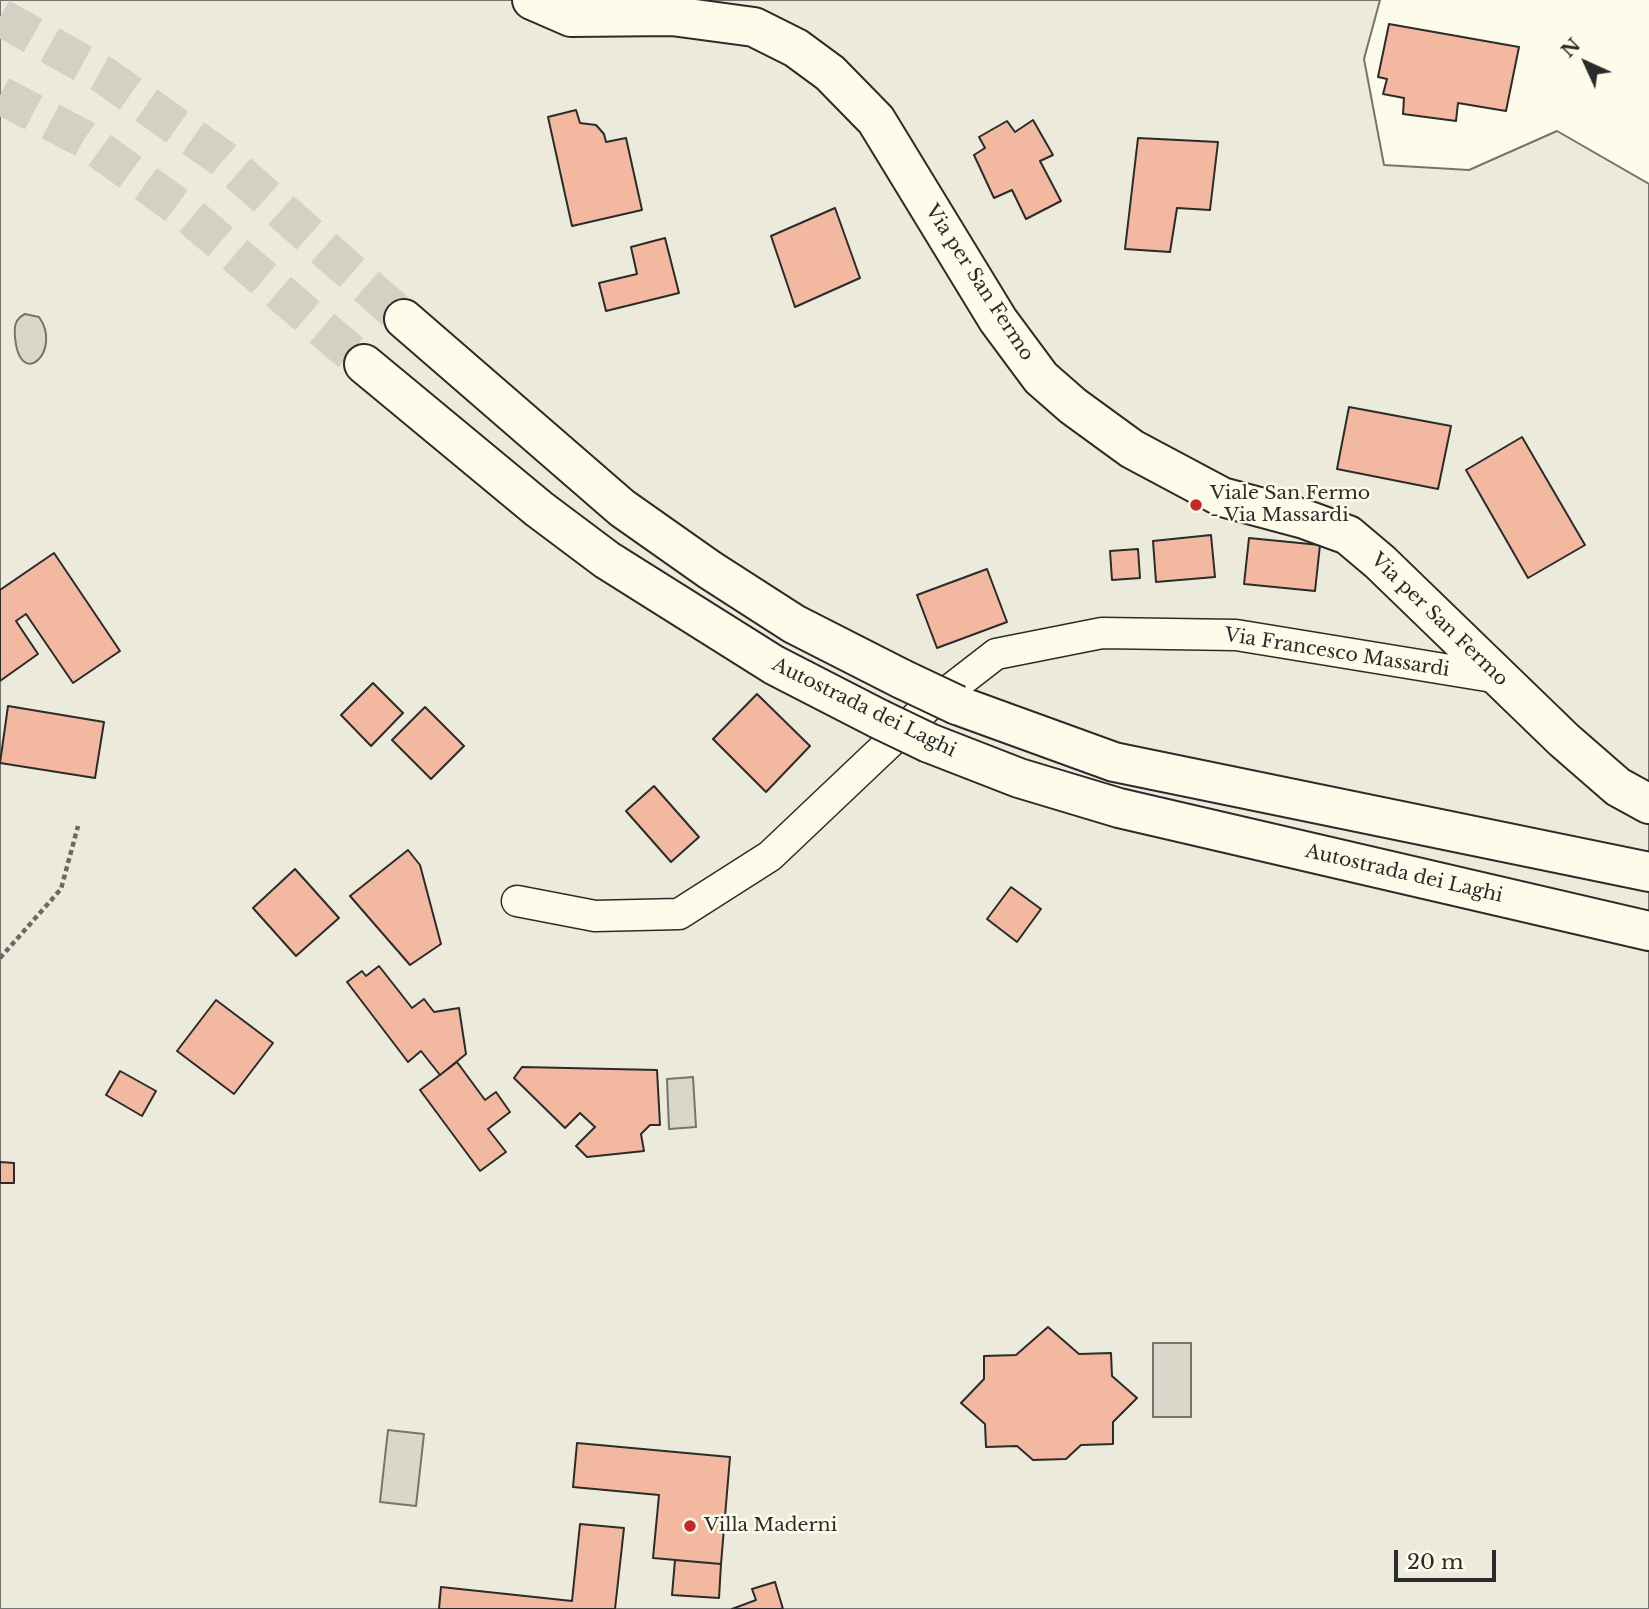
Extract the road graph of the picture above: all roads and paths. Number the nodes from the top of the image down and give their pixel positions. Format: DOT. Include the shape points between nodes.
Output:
graph roads {
  1 [pos="532,0"];
  2 [pos="404,319"];
  3 [pos="364,364"];
  4 [pos="1499,678"];
  5 [pos="1649,804"];
  6 [pos="78,826"];
  7 [pos="1649,872"];
  8 [pos="517,901"];
  9 [pos="1649,931"];
  10 [pos="0,958"];
  1 -- 4 [label="main road, Via per San Fermo" via="571,18 672,16 754,27 804,54 830,73 876,120 998,320 1041,378 1132,449 1222,497 1348,535"];
  2 -- 7 [label="main road, bridge" via="622,508 794,624 957,705 1114,762"];
  3 -- 9 [label="main road, Autostrada dei Laghi, bridge" via="607,561 774,664 929,743 1019,778 1119,808"];
  4 -- 5 [label="main road, Via per San Fermo" via="1563,740 1618,786"];
  4 -- 8 [label="street, Via Francesco Massardi" via="1236,635 1102,633 996,654 925,709 771,856 679,914 595,916"];
  6 -- 10 [label="path" via="61,889"];
}
